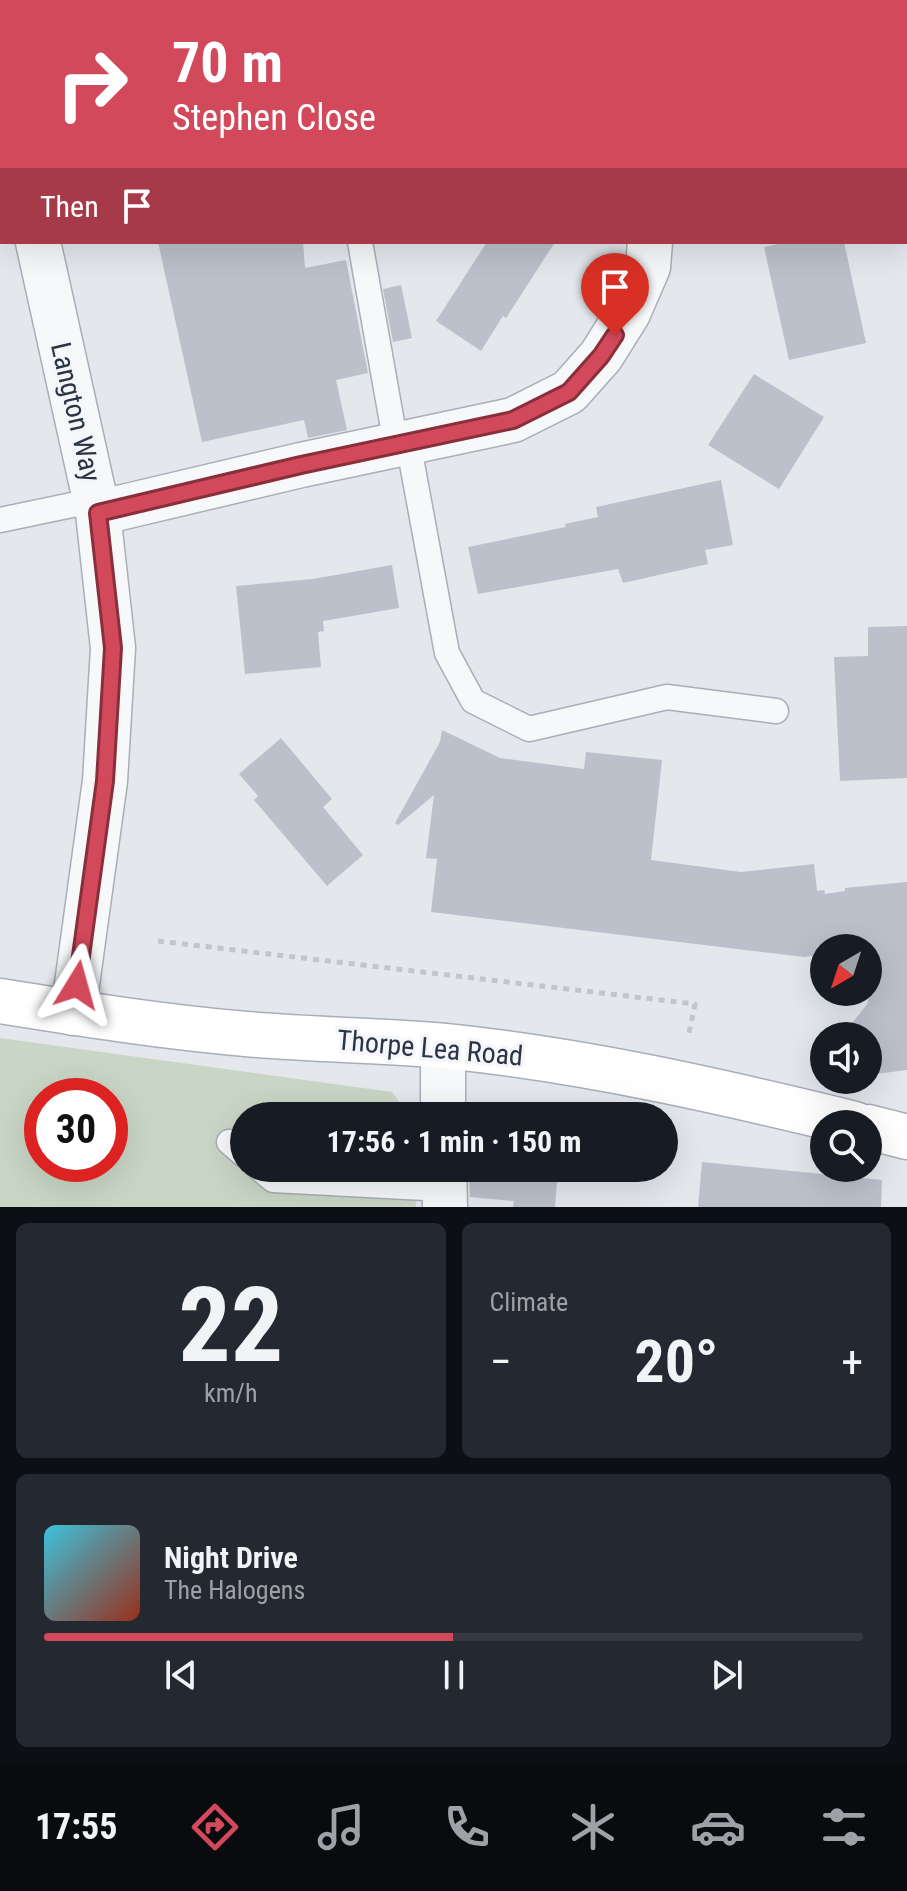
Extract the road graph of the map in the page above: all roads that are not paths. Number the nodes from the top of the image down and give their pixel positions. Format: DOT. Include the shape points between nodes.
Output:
graph roads {
  1 [pos="38,244"];
  2 [pos="360,244"];
  3 [pos="650,244"];
  4 [pos="402,444"];
  5 [pos="97,506"];
  6 [pos="0,520"];
  7 [pos="776,711"];
  8 [pos="0,1001"];
  9 [pos="73,1013"];
  10 [pos="443,1046"];
  11 [pos="443,1102"];
  12 [pos="810,1113"];
  13 [pos="882,1131"];
  14 [pos="907,1137"];
  15 [pos="316,1182"];
  16 [pos="444,1188"];
  1 -- 5 [label="street, Langton Way"];
  2 -- 4 [label="lane"];
  3 -- 4 [label="street" via="648,267 628,313 601,356 569,392 513,420"];
  4 -- 5 [label="street"];
  4 -- 7 [label="lane" via="447,653 473,701 529,729 667,697"];
  5 -- 6 [label="lane"];
  5 -- 9 [label="street, Langton Way" via="113,648 105,781"];
  8 -- 9 [label="main road, Thorpe Lea Road"];
  9 -- 10 [label="main road, Thorpe Lea Road" via="245,1034"];
  10 -- 11 [label="street"];
  10 -- 12 [label="main road, Thorpe Lea Road" via="558,1060"];
  13 -- 14 [label="main road"];
  15 -- 16 [label="lane"];
}
